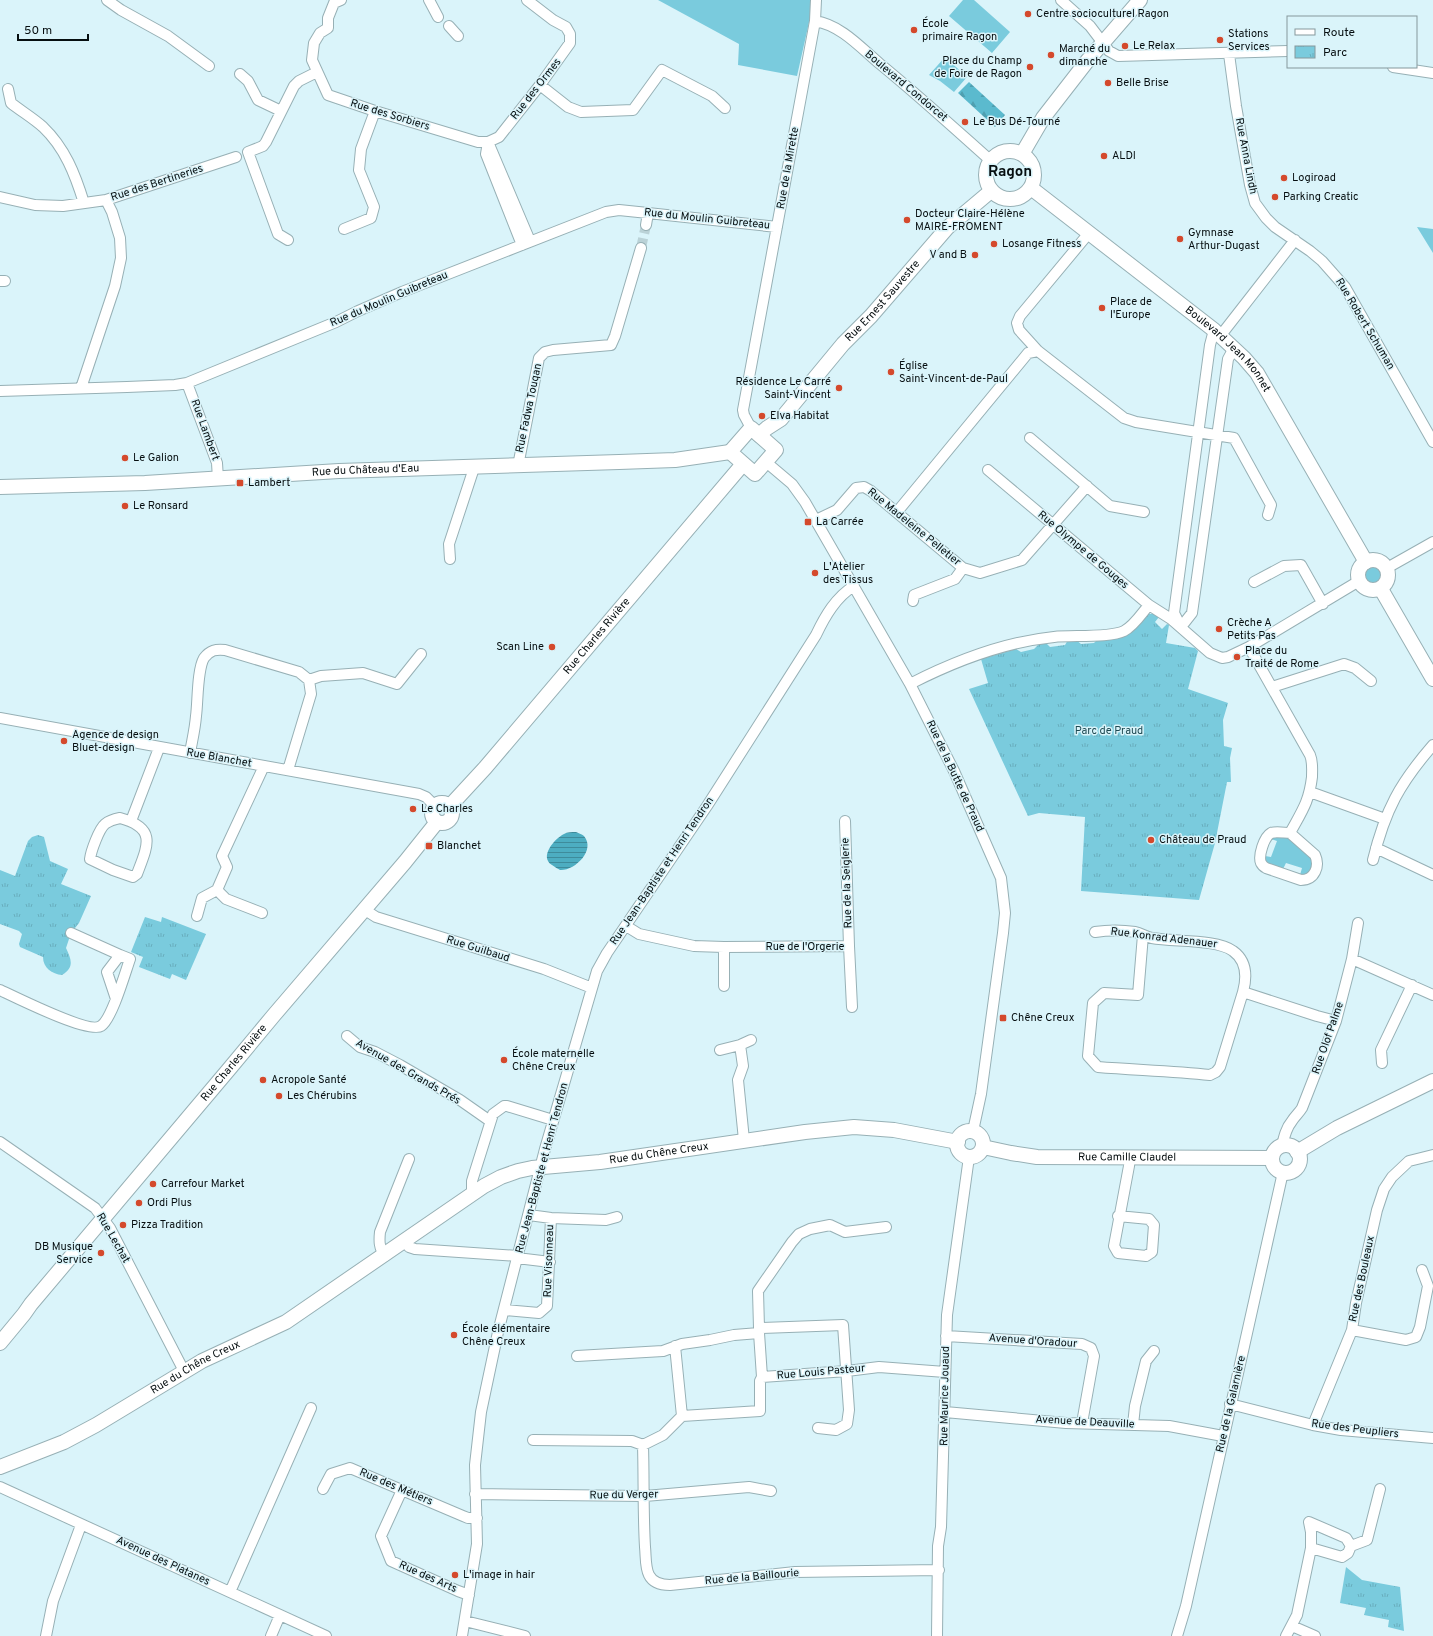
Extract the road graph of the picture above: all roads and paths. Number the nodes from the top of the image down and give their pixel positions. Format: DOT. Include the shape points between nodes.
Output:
graph roads {
  1 [pos="107,0"];
  2 [pos="341,0"];
  3 [pos="429,0"];
  4 [pos="527,0"];
  5 [pos="816,0"];
  6 [pos="1061,0"];
  7 [pos="1140,0"];
  8 [pos="438,17"];
  9 [pos="815,21"];
  10 [pos="449,26"];
  11 [pos="458,36"];
  12 [pos="1103,42"];
  13 [pos="1287,51"];
  14 [pos="1229,54"];
  15 [pos="209,66"];
  16 [pos="1400,68"];
  17 [pos="317,72"];
  18 [pos="1433,73"];
  19 [pos="240,74"];
  20 [pos="540,86"];
  21 [pos="8,89"];
  22 [pos="725,108"];
  23 [pos="281,111"];
  24 [pos="375,111"];
  25 [pos="488,142"];
  26 [pos="1022,154"];
  27 [pos="236,157"];
  28 [pos="991,160"];
  29 [pos="1031,188"];
  30 [pos="991,191"];
  31 [pos="0,197"];
  32 [pos="106,200"];
  33 [pos="84,203"];
  34 [pos="648,212"];
  35 [pos="646,225"];
  36 [pos="777,227"];
  37 [pos="344,229"];
  38 [pos="1089,233"];
  39 [pos="288,240"];
  40 [pos="1295,240"];
  41 [pos="526,243"];
  42 [pos="641,248"];
  43 [pos="1217,332"];
  44 [pos="1234,348"];
  45 [pos="1038,351"];
  46 [pos="187,383"];
  47 [pos="81,388"];
  48 [pos="0,391"];
  49 [pos="781,419"];
  50 [pos="755,432"];
  51 [pos="1198,433"];
  52 [pos="1217,436"];
  53 [pos="1030,438"];
  54 [pos="1433,442"];
  55 [pos="770,445"];
  56 [pos="730,452"];
  57 [pos="766,462"];
  58 [pos="743,464"];
  59 [pos="518,466"];
  60 [pos="474,468"];
  61 [pos="988,470"];
  62 [pos="218,479"];
  63 [pos="1087,486"];
  64 [pos="0,487"];
  65 [pos="896,512"];
  66 [pos="1144,512"];
  67 [pos="1268,515"];
  68 [pos="816,520"];
  69 [pos="1054,525"];
  70 [pos="1186,528"];
  71 [pos="1204,531"];
  72 [pos="1433,542"];
  73 [pos="450,559"];
  74 [pos="1366,562"];
  75 [pos="963,568"];
  76 [pos="1387,568"];
  77 [pos="1254,582"];
  78 [pos="1360,583"];
  79 [pos="854,586"];
  80 [pos="1381,589"];
  81 [pos="913,601"];
  82 [pos="1322,604"];
  83 [pos="1149,605"];
  84 [pos="1181,627"];
  85 [pos="1249,647"];
  86 [pos="421,654"];
  87 [pos="1433,679"];
  88 [pos="309,680"];
  89 [pos="1371,681"];
  90 [pos="910,684"];
  91 [pos="1272,687"];
  92 [pos="0,718"];
  93 [pos="1433,744"];
  94 [pos="159,748"];
  95 [pos="190,753"];
  96 [pos="264,766"];
  97 [pos="288,770"];
  98 [pos="1310,792"];
  99 [pos="442,806"];
  100 [pos="1385,818"];
  101 [pos="131,821"];
  102 [pos="845,821"];
  103 [pos="1290,833"];
  104 [pos="1376,848"];
  105 [pos="1374,860"];
  106 [pos="1433,874"];
  107 [pos="217,890"];
  108 [pos="364,910"];
  109 [pos="262,912"];
  110 [pos="197,916"];
  111 [pos="1358,923"];
  112 [pos="626,926"];
  113 [pos="1095,932"];
  114 [pos="70,933"];
  115 [pos="1143,935"];
  116 [pos="849,946"];
  117 [pos="724,947"];
  118 [pos="120,954"];
  119 [pos="1352,959"];
  120 [pos="1412,985"];
  121 [pos="724,986"];
  122 [pos="592,988"];
  123 [pos="0,990"];
  124 [pos="1243,992"];
  125 [pos="1433,995"];
  126 [pos="116,999"];
  127 [pos="852,1007"];
  128 [pos="1336,1021"];
  129 [pos="347,1036"];
  130 [pos="751,1040"];
  131 [pos="740,1045"];
  132 [pos="720,1050"];
  133 [pos="1382,1063"];
  134 [pos="1433,1081"];
  135 [pos="553,1120"];
  136 [pos="490,1121"];
  137 [pos="973,1132"];
  138 [pos="744,1140"];
  139 [pos="0,1142"];
  140 [pos="958,1142"];
  141 [pos="1282,1146"];
  142 [pos="983,1147"];
  143 [pos="1297,1152"];
  144 [pos="1433,1155"];
  145 [pos="969,1157"];
  146 [pos="1130,1158"];
  147 [pos="1272,1158"];
  148 [pos="409,1159"];
  149 [pos="542,1166"];
  150 [pos="1283,1172"];
  151 [pos="472,1194"];
  152 [pos="529,1215"];
  153 [pos="1118,1216"];
  154 [pos="616,1217"];
  155 [pos="103,1218"];
  156 [pos="551,1218"];
  157 [pos="886,1228"];
  158 [pos="404,1241"];
  159 [pos="385,1256"];
  160 [pos="518,1257"];
  161 [pos="550,1262"];
  162 [pos="1422,1270"];
  163 [pos="31,1304"];
  164 [pos="504,1310"];
  165 [pos="1352,1330"];
  166 [pos="0,1331"];
  167 [pos="759,1331"];
  168 [pos="946,1336"];
  169 [pos="0,1343"];
  170 [pos="675,1346"];
  171 [pos="1154,1351"];
  172 [pos="577,1356"];
  173 [pos="184,1371"];
  174 [pos="847,1371"];
  175 [pos="945,1372"];
  176 [pos="762,1377"];
  177 [pos="1230,1404"];
  178 [pos="310,1408"];
  179 [pos="945,1412"];
  180 [pos="682,1416"];
  181 [pos="1082,1423"];
  182 [pos="1134,1425"];
  183 [pos="1313,1425"];
  184 [pos="818,1428"];
  185 [pos="1223,1436"];
  186 [pos="1433,1438"];
  187 [pos="533,1440"];
  188 [pos="643,1445"];
  189 [pos="0,1467"];
  190 [pos="0,1487"];
  191 [pos="1380,1488"];
  192 [pos="323,1489"];
  193 [pos="402,1490"];
  194 [pos="771,1492"];
  195 [pos="475,1494"];
  196 [pos="645,1496"];
  197 [pos="477,1518"];
  198 [pos="81,1525"];
  199 [pos="1351,1546"];
  200 [pos="1311,1548"];
  201 [pos="939,1570"];
  202 [pos="230,1592"];
  203 [pos="469,1595"];
  204 [pos="280,1615"];
  205 [pos="465,1621"];
  206 [pos="1292,1626"];
  207 [pos="46,1636"];
  208 [pos="271,1636"];
  209 [pos="326,1636"];
  210 [pos="462,1636"];
  211 [pos="525,1636"];
  212 [pos="938,1636"];
  213 [pos="1178,1636"];
  214 [pos="1286,1636"];
  215 [pos="1315,1636"];
  1 -- 15 [label="street" via="168,36"];
  2 -- 17 [label="street, Rue des Sorbiers" via="334,3 328,18 328,28 320,33 314,43 312,60"];
  3 -- 8 [label="street"];
  4 -- 20 [label="street, Rue des Ormes" via="569,29 571,37 567,48"];
  5 -- 9 [label="street, Rue de la Mirette"];
  6 -- 12 [label="street" via="1090,26"];
  7 -- 12 [label="street"];
  9 -- 28 [label="street, Boulevard Condorcet" via="838,29"];
  9 -- 36 [label="street, Rue de la Mirette"];
  10 -- 11 [label="street"];
  12 -- 14 [label="street" via="1109,51 1118,56"];
  12 -- 26 [label="street" via="1043,118"];
  13 -- 14 [label="street"];
  14 -- 40 [label="street, Rue Anna Lindh" via="1253,196 1266,218"];
  16 -- 18 [label="street"];
  17 -- 23 [label="street" via="294,86"];
  17 -- 24 [label="street, Rue des Sorbiers" via="328,95"];
  19 -- 23 [label="street" via="248,82 258,100"];
  20 -- 22 [label="street" via="568,108 581,112 633,110 662,70 712,96"];
  20 -- 25 [label="street, Rue des Ormes" via="499,136"];
  21 -- 33 [label="street" via="11,102 42,127 62,149 71,165"];
  23 -- 39 [label="street" via="263,146 248,152 278,234"];
  24 -- 25 [label="street, Rue des Sorbiers" via="478,142"];
  24 -- 37 [label="street" via="362,149 359,170 374,207 371,218"];
  25 -- 41 [label="street"];
  26 -- 28 [label="street" via="1002,152"];
  26 -- 29 [label="street" via="1034,169 1034,182"];
  27 -- 32 [label="street, Rue des Bertineries"];
  28 -- 30 [label="street" via="986,179"];
  29 -- 30 [label="street" via="1021,197 1008,200"];
  29 -- 38 [label="street, Boulevard Jean Monnet"];
  30 -- 49 [label="street, Rue Ernest Sauvestre" via="947,228 871,316 842,344"];
  31 -- 33 [label="street" via="35,205 63,206"];
  32 -- 33 [label="street"];
  32 -- 47 [label="street, Rue des Bertineries" via="120,238 121,258 115,286"];
  34 -- 35 [label="street"];
  34 -- 36 [label="street, Rue du Moulin Guibreteau"];
  34 -- 41 [label="street, Rue du Moulin Guibreteau" via="606,212"];
  36 -- 50 [label="street, Rue de la Mirette" via="743,410"];
  38 -- 43 [label="street, Boulevard Jean Monnet"];
  38 -- 45 [label="street" via="1018,320 1019,330"];
  40 -- 43 [label="street"];
  40 -- 54 [label="street, Rue Robert Schuman" via="1322,261 1345,287"];
  41 -- 46 [label="street, Rue du Moulin Guibreteau" via="402,292"];
  42 -- 59 [label="street, Rue Fadwa Touqan" via="615,336 610,345 553,350 545,352 539,358"];
  43 -- 44 [label="street, Boulevard Jean Monnet"];
  43 -- 51 [label="street" via="1210,345"];
  44 -- 52 [label="street" via="1228,359"];
  44 -- 74 [label="street, Boulevard Jean Monnet" via="1257,373"];
  45 -- 51 [label="street" via="1124,418"];
  45 -- 65 [label="street" via="1028,352"];
  46 -- 47 [label="street, Rue du Moulin Guibreteau"];
  46 -- 62 [label="street, Rue Lambert" via="217,463"];
  47 -- 48 [label="street, Rue du Moulin Guibreteau"];
  49 -- 50 [label="street, Rue Ernest Sauvestre"];
  49 -- 55 [label="street, Rue Ernest Sauvestre"];
  50 -- 55 [label="street"];
  50 -- 56 [label="street, Rue Ernest Sauvestre"];
  51 -- 52 [label="street"];
  51 -- 70 [label="street"];
  52 -- 67 [label="street" via="1234,438 1271,505"];
  52 -- 71 [label="street"];
  53 -- 63 [label="street"];
  55 -- 57 [label="street, Rue Ernest Sauvestre" via="776,450"];
  56 -- 58 [label="street"];
  56 -- 59 [label="street, Rue du Château d'Eau" via="675,460"];
  57 -- 58 [label="street" via="755,474"];
  57 -- 68 [label="street, Rue de la Butte de Praud" via="792,484"];
  58 -- 99 [label="street, Rue Charles Rivière" via="489,762"];
  59 -- 60 [label="street, Rue du Château d'Eau"];
  60 -- 62 [label="street, Rue du Château d'Eau" via="339,471"];
  60 -- 73 [label="street" via="449,544"];
  61 -- 69 [label="street, Rue Olympe de Gouges"];
  62 -- 64 [label="street, Rue du Château d'Eau" via="138,484"];
  63 -- 66 [label="street" via="1110,506"];
  63 -- 69 [label="street, Rue Madeleine Pelletier"];
  65 -- 68 [label="street, Rue Madeleine Pelletier" via="867,488 861,487 856,488 837,510"];
  65 -- 75 [label="street, Rue Madeleine Pelletier"];
  68 -- 79 [label="street, Rue de la Butte de Praud"];
  69 -- 75 [label="street, Rue Madeleine Pelletier" via="1022,560 980,573"];
  69 -- 83 [label="street, Rue Olympe de Gouges"];
  70 -- 71 [label="street"];
  70 -- 84 [label="street" via="1174,613"];
  71 -- 84 [label="street" via="1192,613"];
  72 -- 76 [label="street"];
  74 -- 76 [label="street" via="1377,560"];
  74 -- 78 [label="street" via="1361,565 1358,572"];
  75 -- 81 [label="street" via="955,579 914,595"];
  76 -- 80 [label="street" via="1388,580"];
  77 -- 82 [label="street" via="1284,566 1301,565"];
  78 -- 80 [label="street" via="1369,590"];
  78 -- 82 [label="street, Rue Olympe de Gouges" via="1354,584"];
  79 -- 90 [label="street, Rue de la Butte de Praud"];
  79 -- 112 [label="street, Rue Jean-Baptiste et Henri Tendron" via="840,597 827,615 707,806"];
  80 -- 87 [label="street"];
  82 -- 85 [label="street, Rue Olympe de Gouges"];
  83 -- 84 [label="street, Rue Olympe de Gouges"];
  83 -- 90 [label="street" via="1129,627 1119,633 1054,637 1015,644 974,655"];
  84 -- 85 [label="street, Rue Olympe de Gouges" via="1215,656 1228,657"];
  85 -- 91 [label="street"];
  86 -- 88 [label="street" via="397,684 363,673 321,676"];
  88 -- 95 [label="street" via="299,672 225,650 215,649 208,653 203,660"];
  88 -- 97 [label="street" via="311,694"];
  89 -- 91 [label="street" via="1355,668 1344,664"];
  90 -- 137 [label="street, Rue de la Butte de Praud" via="954,771 993,858 1004,893 1003,933 981,1094"];
  91 -- 98 [label="street" via="1310,755"];
  92 -- 94 [label="street, Rue Blanchet"];
  93 -- 100 [label="street" via="1407,776"];
  94 -- 95 [label="street, Rue Blanchet"];
  94 -- 101 [label="street"];
  95 -- 96 [label="street, Rue Blanchet"];
  96 -- 97 [label="street, Rue Blanchet"];
  96 -- 107 [label="street" via="222,856 227,867"];
  97 -- 99 [label="street, Rue Blanchet" via="419,794"];
  98 -- 100 [label="street"];
  98 -- 103 [label="street"];
  99 -- 108 [label="street, Rue Charles Rivière" via="452,812 450,818 446,822 437,822"];
  100 -- 104 [label="street"];
  101 -- 101 [label="street" via="120,818 105,824 90,859 133,877 137,874 148,844 139,825"];
  102 -- 116 [label="street, Rue de la Seiglerie"];
  103 -- 103 [label="street" via="1315,855 1317,860 1314,874 1305,880 1266,868 1260,858 1267,837 1275,832"];
  104 -- 105 [label="street"];
  104 -- 106 [label="street"];
  107 -- 109 [label="street" via="226,899"];
  107 -- 110 [label="street" via="202,898"];
  108 -- 122 [label="street, Rue Guilbaud" via="544,969"];
  108 -- 155 [label="street, Rue Charles Rivière"];
  111 -- 119 [label="street, Rue Olof Palme"];
  112 -- 117 [label="street, Rue de l'Orgerie" via="639,934 694,946"];
  112 -- 122 [label="street, Rue Jean-Baptiste et Henri Tendron" via="597,971"];
  113 -- 115 [label="street, Rue Konrad Adenauer" via="1110,930"];
  114 -- 118 [label="street"];
  115 -- 124 [label="street, Rue Konrad Adenauer" via="1221,945 1232,950 1245,967 1246,982"];
  115 -- 124 [label="street, Rue Konrad Adenauer" via="1138,995 1104,993 1093,1003 1088,1056 1098,1067 1210,1075 1216,1072 1220,1067"];
  116 -- 117 [label="street, Rue de l'Orgerie"];
  116 -- 127 [label="street, Rue de l'Orgerie"];
  117 -- 121 [label="street"];
  118 -- 126 [label="street" via="107,972"];
  118 -- 126 [label="street" via="130,959"];
  119 -- 120 [label="street"];
  119 -- 128 [label="street, Rue Olof Palme"];
  120 -- 125 [label="street"];
  120 -- 133 [label="street" via="1381,1050"];
  122 -- 135 [label="street, Rue Jean-Baptiste et Henri Tendron"];
  123 -- 126 [label="street" via="76,1024 97,1028 102,1026"];
  124 -- 128 [label="street"];
  128 -- 141 [label="street, Rue Olof Palme" via="1302,1108 1285,1132"];
  129 -- 136 [label="street, Avenue des Grands Prés" via="360,1047 394,1062 460,1100"];
  130 -- 131 [label="street"];
  131 -- 132 [label="street"];
  131 -- 138 [label="street" via="743,1066 738,1080"];
  134 -- 143 [label="street" via="1337,1128"];
  135 -- 136 [label="street" via="504,1106 493,1114"];
  135 -- 149 [label="street, Rue Jean-Baptiste et Henri Tendron"];
  136 -- 151 [label="street" via="472,1180"];
  137 -- 140 [label="street" via="964,1133"];
  137 -- 142 [label="street" via="982,1138"];
  138 -- 140 [label="street, Rue du Chêne Creux" via="854,1126 894,1130"];
  138 -- 149 [label="street, Rue du Chêne Creux" via="600,1162"];
  139 -- 155 [label="street, Rue Lechat" via="95,1208"];
  140 -- 145 [label="street" via="960,1152"];
  141 -- 143 [label="street" via="1292,1147"];
  141 -- 147 [label="street" via="1275,1151"];
  142 -- 145 [label="street" via="977,1155"];
  142 -- 146 [label="street, Rue Camille Claudel" via="1037,1157"];
  143 -- 150 [label="street" via="1297,1166 1291,1171"];
  144 -- 165 [label="street, Rue des Bouleaux" via="1409,1161 1392,1177 1384,1189 1377,1210"];
  145 -- 168 [label="street, Rue Maurice Jouaud"];
  146 -- 147 [label="street, Rue Camille Claudel"];
  146 -- 153 [label="street"];
  147 -- 150 [label="street" via="1275,1167"];
  148 -- 159 [label="street" via="380,1232 379,1244"];
  149 -- 151 [label="street, Rue du Chêne Creux" via="501,1177"];
  149 -- 152 [label="street, Rue Jean-Baptiste et Henri Tendron"];
  150 -- 177 [label="street, Rue de la Galarnière"];
  151 -- 158 [label="street, Rue du Chêne Creux"];
  152 -- 156 [label="street"];
  152 -- 160 [label="street, Rue Jean-Baptiste et Henri Tendron"];
  153 -- 153 [label="street" via="1114,1246 1118,1253 1146,1256 1152,1252 1154,1225 1149,1219"];
  154 -- 156 [label="street" via="606,1220"];
  155 -- 163 [label="street, Rue Charles Rivière"];
  155 -- 173 [label="street, Rue Lechat"];
  156 -- 161 [label="street, Rue Visonneau"];
  157 -- 167 [label="street" via="845,1232 830,1225 799,1234 758,1291"];
  158 -- 159 [label="street, Rue du Chêne Creux"];
  158 -- 160 [label="street" via="415,1250"];
  159 -- 173 [label="street, Rue du Chêne Creux" via="286,1322"];
  160 -- 161 [label="street"];
  160 -- 164 [label="street, Rue Jean-Baptiste et Henri Tendron"];
  161 -- 164 [label="street, Rue Visonneau" via="547,1306 539,1313"];
  162 -- 165 [label="street" via="1428,1286 1416,1337 1406,1340"];
  163 -- 166 [label="street, Rue Charles Rivière" via="20,1310"];
  163 -- 169 [label="street, Rue Charles Rivière"];
  164 -- 195 [label="street, Rue Jean-Baptiste et Henri Tendron" via="481,1412 475,1465"];
  165 -- 183 [label="street, Rue des Bouleaux"];
  167 -- 170 [label="street"];
  167 -- 174 [label="street" via="843,1325"];
  167 -- 176 [label="street"];
  168 -- 175 [label="street, Rue Maurice Jouaud"];
  168 -- 181 [label="street, Avenue d'Oradour" via="1082,1344 1091,1348 1094,1356"];
  170 -- 172 [label="street" via="663,1351"];
  170 -- 180 [label="street"];
  171 -- 182 [label="street" via="1146,1361 1135,1406"];
  173 -- 189 [label="street, Rue du Chêne Creux" via="64,1442"];
  174 -- 175 [label="street, Rue Louis Pasteur" via="879,1367"];
  174 -- 176 [label="street, Rue Louis Pasteur"];
  174 -- 184 [label="street" via="847,1424 836,1430"];
  175 -- 179 [label="street, Rue Maurice Jouaud"];
  176 -- 180 [label="street, Rue Louis Pasteur" via="760,1411"];
  177 -- 183 [label="street, Rue des Peupliers"];
  177 -- 185 [label="street, Rue de la Galarnière"];
  178 -- 202 [label="street"];
  179 -- 181 [label="street, Avenue de Deauville"];
  179 -- 201 [label="street, Rue Maurice Jouaud"];
  180 -- 188 [label="street" via="663,1435"];
  181 -- 182 [label="street, Avenue de Deauville"];
  182 -- 185 [label="street, Avenue de Deauville" via="1169,1426"];
  183 -- 186 [label="street, Rue des Peupliers" via="1340,1430"];
  185 -- 213 [label="street, Rue de la Galarnière"];
  187 -- 188 [label="street" via="632,1441"];
  188 -- 196 [label="street"];
  190 -- 198 [label="street, Avenue des Platanes"];
  191 -- 199 [label="street" via="1367,1540"];
  192 -- 193 [label="street, Rue des Métiers" via="331,1474 350,1468"];
  193 -- 197 [label="street, Rue des Métiers" via="468,1518"];
  193 -- 203 [label="street, Rue des Arts" via="381,1536 392,1561"];
  194 -- 196 [label="street, Rue du Verger" via="749,1487"];
  195 -- 196 [label="street, Rue du Verger"];
  195 -- 197 [label="street, Rue Jean-Baptiste et Henri Tendron"];
  196 -- 201 [label="street, Rue de la Baillourie" via="643,1512 647,1568 651,1578 659,1584 795,1572"];
  197 -- 203 [label="street, Rue Jean-Baptiste et Henri Tendron" via="477,1544"];
  198 -- 202 [label="street, Avenue des Platanes"];
  198 -- 207 [label="street" via="53,1601"];
  199 -- 200 [label="street" via="1348,1553 1342,1557"];
  199 -- 200 [label="street" via="1346,1538 1309,1522"];
  200 -- 206 [label="street" via="1297,1614"];
  201 -- 212 [label="street, Rue Maurice Jouaud"];
  202 -- 204 [label="street, Avenue des Platanes"];
  203 -- 205 [label="street, Rue Jean-Baptiste et Henri Tendron"];
  204 -- 208 [label="street"];
  204 -- 209 [label="street, Avenue des Platanes"];
  205 -- 210 [label="street, Rue Jean-Baptiste et Henri Tendron"];
  205 -- 211 [label="street"];
  206 -- 214 [label="street"];
  206 -- 215 [label="street"];
}
